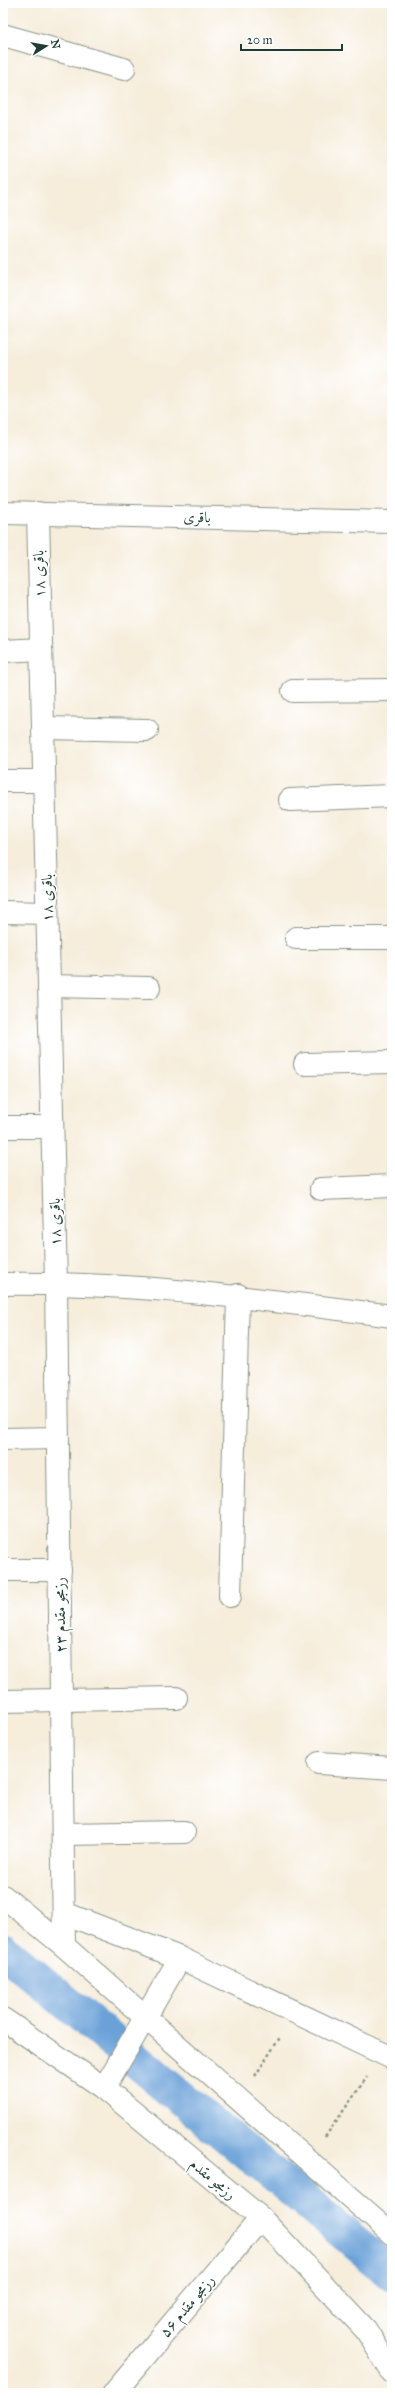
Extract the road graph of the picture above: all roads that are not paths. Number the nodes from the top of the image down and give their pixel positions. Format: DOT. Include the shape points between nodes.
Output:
graph roads {
  1 [pos="3,35"];
  2 [pos="124,69"];
  3 [pos="3,512"];
  4 [pos="38,513"];
  5 [pos="392,522"];
  6 [pos="41,649"];
  7 [pos="3,651"];
  8 [pos="392,690"];
  9 [pos="293,691"];
  10 [pos="43,728"];
  11 [pos="147,730"];
  12 [pos="3,781"];
  13 [pos="44,781"];
  14 [pos="392,796"];
  15 [pos="290,800"];
  16 [pos="3,912"];
  17 [pos="47,913"];
  18 [pos="296,938"];
  19 [pos="392,938"];
  20 [pos="49,986"];
  21 [pos="149,988"];
  22 [pos="392,1062"];
  23 [pos="305,1064"];
  24 [pos="3,1127"];
  25 [pos="52,1127"];
  26 [pos="392,1186"];
  27 [pos="321,1189"];
  28 [pos="56,1283"];
  29 [pos="3,1284"];
  30 [pos="238,1296"];
  31 [pos="392,1316"];
  32 [pos="58,1438"];
  33 [pos="3,1439"];
  34 [pos="3,1570"];
  35 [pos="60,1570"];
  36 [pos="230,1596"];
  37 [pos="176,1698"];
  38 [pos="62,1699"];
  39 [pos="3,1701"];
  40 [pos="319,1763"];
  41 [pos="392,1768"];
  42 [pos="184,1832"];
  43 [pos="63,1834"];
  44 [pos="3,1896"];
  45 [pos="64,1913"];
  46 [pos="64,1946"];
  47 [pos="180,1958"];
  48 [pos="144,2018"];
  49 [pos="3,2019"];
  50 [pos="388,2056"];
  51 [pos="105,2087"];
  52 [pos="261,2218"];
  53 [pos="390,2228"];
  54 [pos="392,2372"];
  55 [pos="114,2393"];
  1 -- 2 [label="street"];
  3 -- 4 [label="street, باقری"];
  4 -- 5 [label="street, باقری"];
  4 -- 6 [label="street, باقری ۱۸"];
  6 -- 7 [label="street"];
  6 -- 10 [label="street, باقری ۱۸"];
  8 -- 9 [label="street"];
  10 -- 11 [label="street"];
  10 -- 13 [label="street, باقری ۱۸"];
  12 -- 13 [label="street"];
  13 -- 17 [label="street, باقری ۱۸"];
  14 -- 15 [label="street"];
  16 -- 17 [label="street"];
  17 -- 20 [label="street, باقری ۱۸"];
  18 -- 19 [label="street"];
  20 -- 21 [label="street"];
  20 -- 25 [label="street, باقری ۱۸"];
  22 -- 23 [label="street"];
  24 -- 25 [label="street"];
  25 -- 28 [label="street, باقری ۱۸"];
  26 -- 27 [label="street"];
  28 -- 29 [label="street"];
  28 -- 30 [label="street"];
  28 -- 32 [label="street, رزمجو مقدم ۲۳"];
  30 -- 31 [label="street"];
  30 -- 36 [label="street"];
  32 -- 33 [label="street"];
  32 -- 35 [label="street, رزمجو مقدم ۲۳"];
  34 -- 35 [label="street"];
  35 -- 38 [label="street, رزمجو مقدم ۲۳"];
  37 -- 38 [label="street"];
  38 -- 39 [label="street"];
  38 -- 43 [label="street, رزمجو مقدم ۲۳"];
  40 -- 41 [label="street"];
  42 -- 43 [label="street"];
  43 -- 45 [label="street, رزمجو مقدم ۲۳"];
  44 -- 46 [label="street"];
  45 -- 46 [label="street, رزمجو مقدم ۲۳"];
  45 -- 47 [label="street"];
  46 -- 48 [label="street"];
  47 -- 48 [label="street"];
  47 -- 50 [label="street"];
  48 -- 51 [label="street"];
  48 -- 53 [label="street"];
  49 -- 51 [label="street, رزمجو مقدم"];
  51 -- 52 [label="street, رزمجو مقدم"];
  52 -- 54 [label="street, رزمجو مقدم" via="366,2330"];
  52 -- 55 [label="street, رزمجو مقدم ۵۶"];
}
